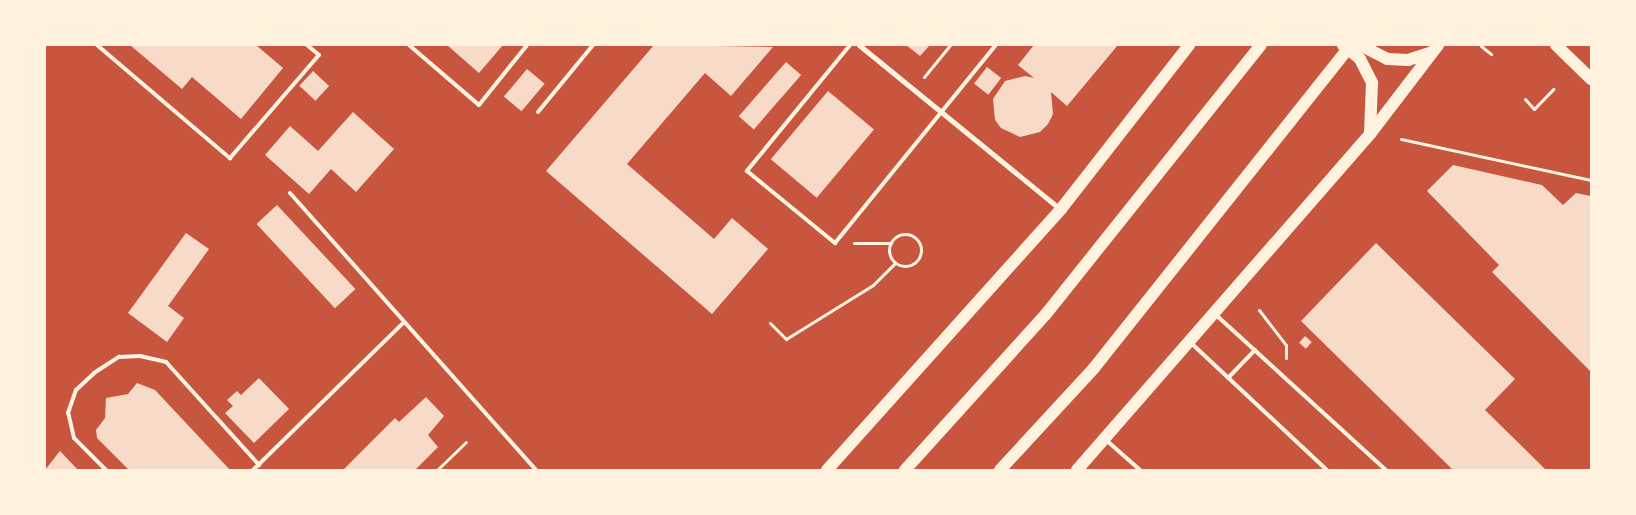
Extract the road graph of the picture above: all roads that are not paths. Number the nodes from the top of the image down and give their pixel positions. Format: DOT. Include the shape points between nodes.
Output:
graph roads {
  1 [pos="96,45"];
  2 [pos="307,45"];
  3 [pos="408,45"];
  4 [pos="527,45"];
  5 [pos="593,45"];
  6 [pos="850,45"];
  7 [pos="859,45"];
  8 [pos="996,45"];
  9 [pos="1189,45"];
  10 [pos="1261,45"];
  11 [pos="1342,45"];
  12 [pos="1351,45"];
  13 [pos="1360,45"];
  14 [pos="1556,45"];
  15 [pos="1435,49"];
  16 [pos="1591,79"];
  17 [pos="538,112"];
  18 [pos="942,112"];
  19 [pos="1370,134"];
  20 [pos="290,193"];
  21 [pos="1060,209"];
  22 [pos="1215,314"];
  23 [pos="404,322"];
  24 [pos="1190,342"];
  25 [pos="1255,350"];
  26 [pos="1228,378"];
  27 [pos="1104,439"];
  28 [pos="259,464"];
  29 [pos="106,470"];
  30 [pos="253,470"];
  31 [pos="536,470"];
  32 [pos="827,470"];
  33 [pos="905,470"];
  34 [pos="1000,470"];
  35 [pos="1077,470"];
  36 [pos="1140,470"];
  37 [pos="1327,470"];
  38 [pos="1386,470"];
  1 -- 2 [label="lane" via="230,158 319,56"];
  3 -- 4 [label="lane" via="478,105"];
  5 -- 17 [label="lane"];
  6 -- 18 [label="lane" via="747,171 835,243"];
  7 -- 18 [label="street"];
  8 -- 18 [label="lane"];
  9 -- 21 [label="main road"];
  10 -- 33 [label="main road" via="1046,314"];
  11 -- 19 [label="main road" via="1360,60 1372,83"];
  12 -- 34 [label="main road" via="1094,368"];
  13 -- 15 [label="main road" via="1388,59 1408,60"];
  14 -- 16 [label="main road"];
  15 -- 19 [label="main road"];
  18 -- 21 [label="street"];
  19 -- 22 [label="main road"];
  20 -- 23 [label="lane"];
  21 -- 32 [label="main road"];
  22 -- 24 [label="main road"];
  22 -- 25 [label="lane"];
  23 -- 28 [label="lane"];
  23 -- 31 [label="lane"];
  24 -- 26 [label="lane"];
  24 -- 27 [label="main road"];
  25 -- 26 [label="lane"];
  25 -- 38 [label="lane"];
  26 -- 37 [label="lane"];
  27 -- 35 [label="main road"];
  27 -- 36 [label="lane"];
  28 -- 29 [label="lane" via="166,362 133,356 119,357 94,373 76,390 68,414 74,438"];
  28 -- 30 [label="lane"];
}
